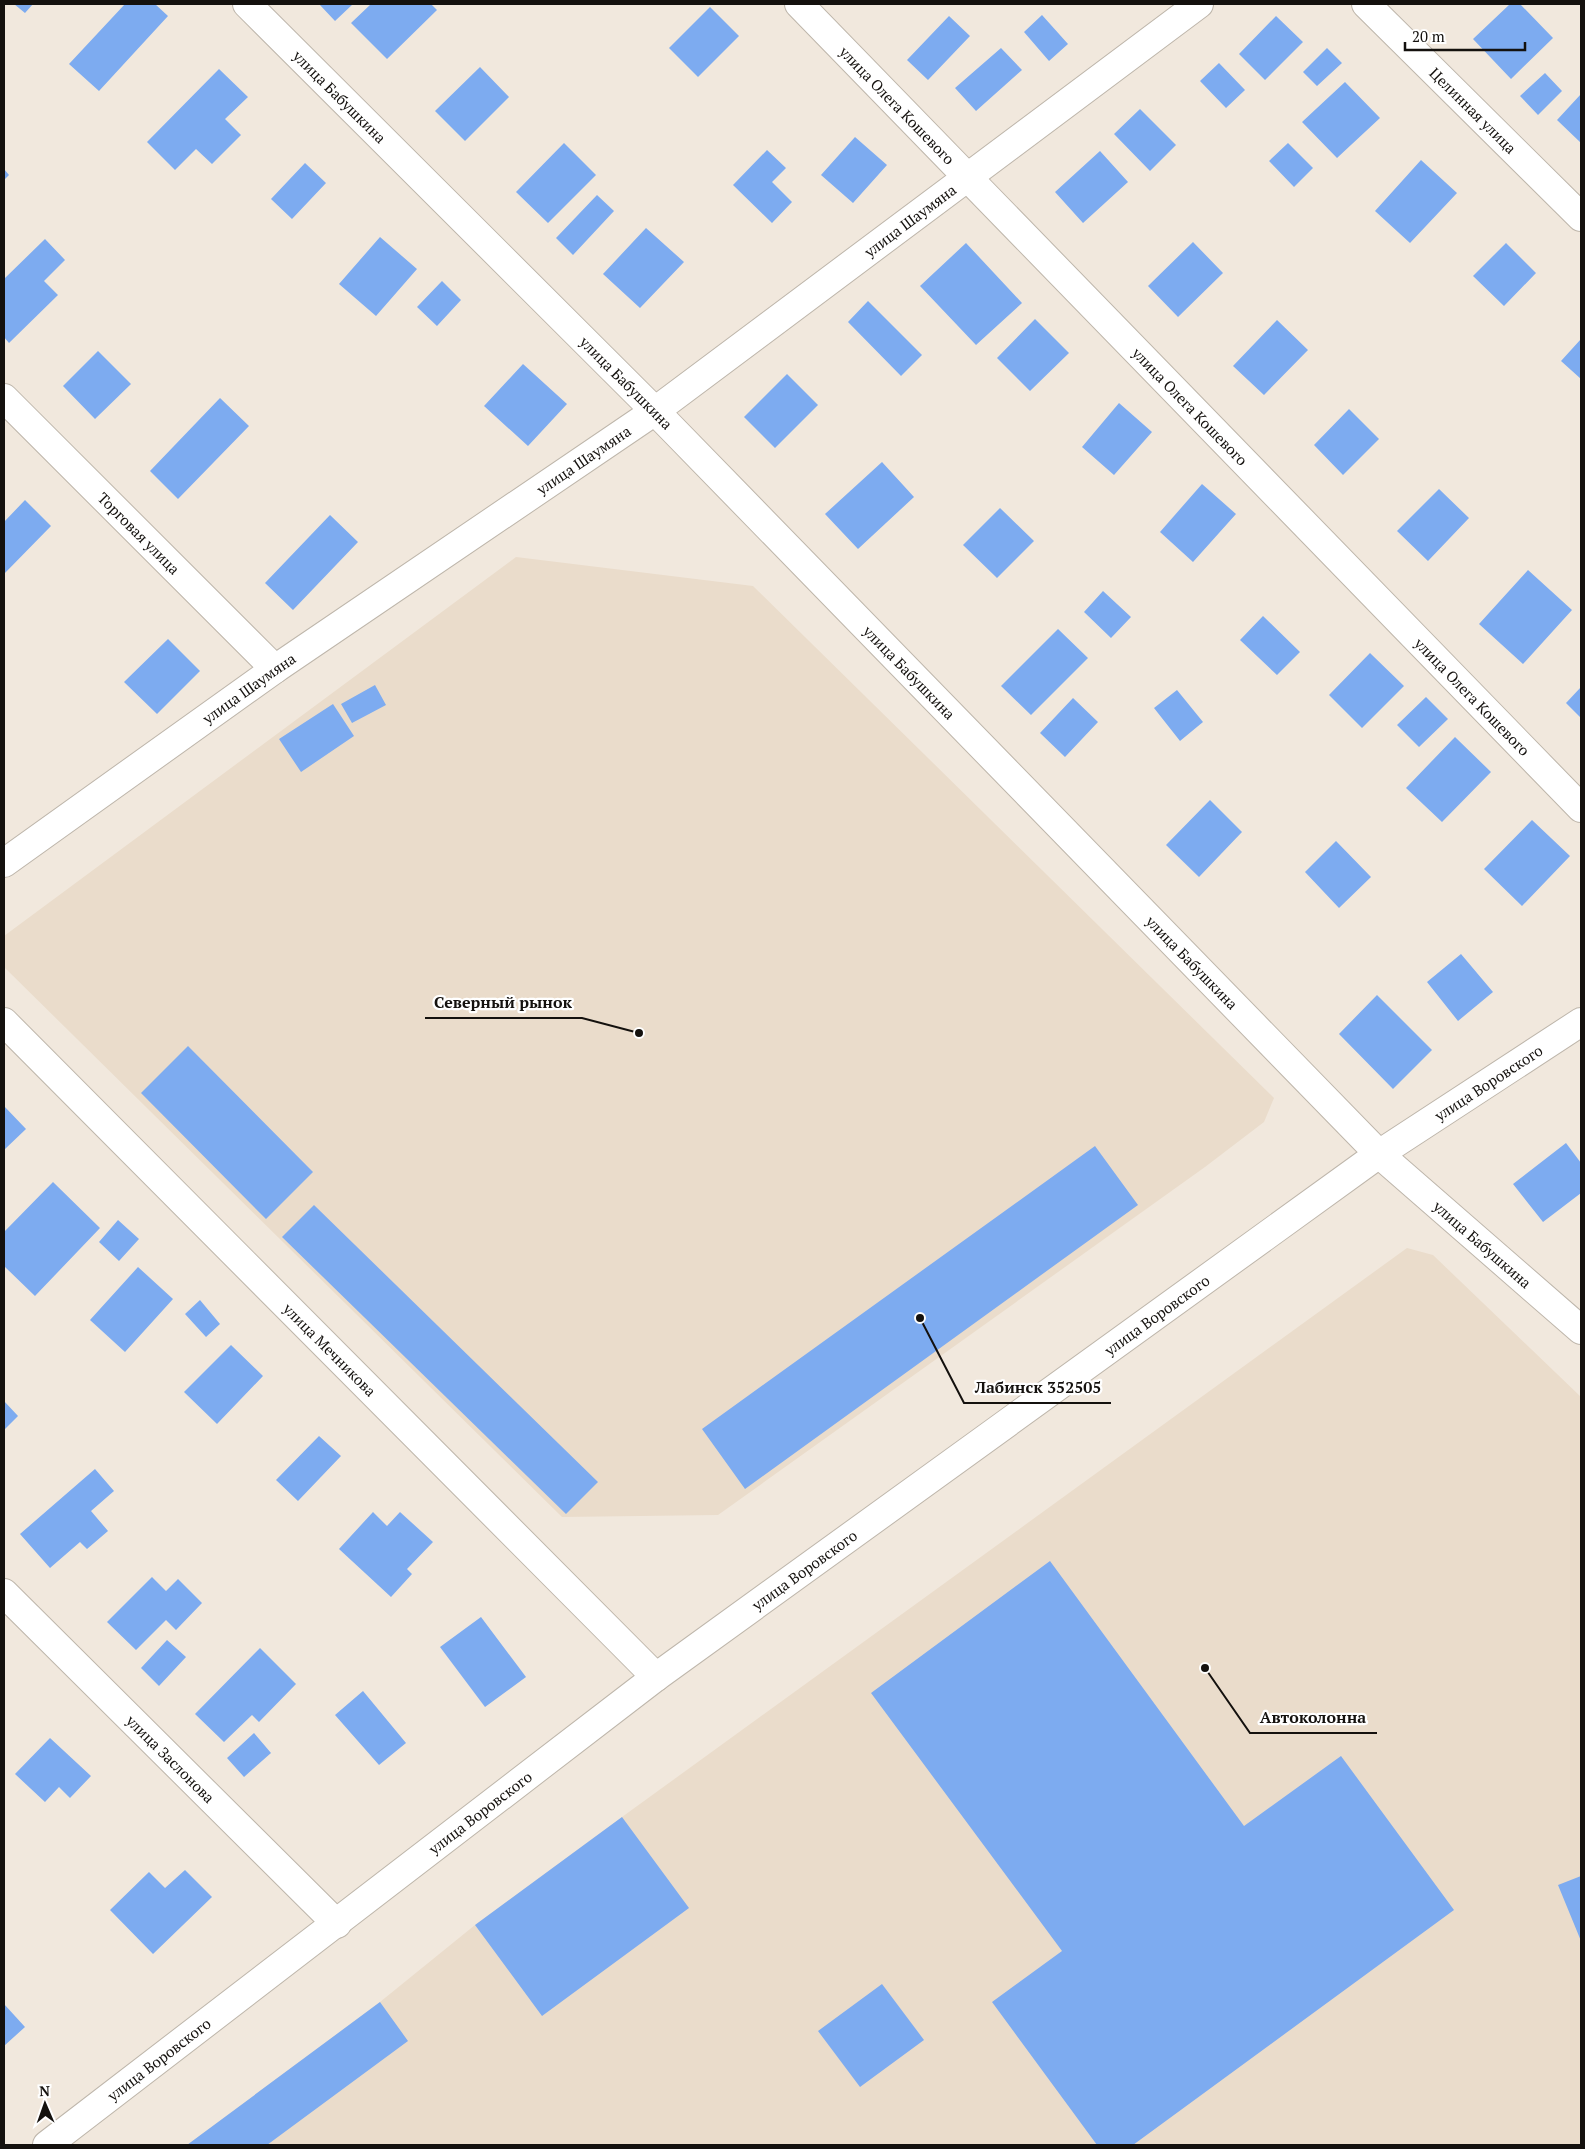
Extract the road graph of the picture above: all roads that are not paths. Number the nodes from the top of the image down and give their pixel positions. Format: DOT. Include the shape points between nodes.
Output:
graph roads {
  1 [pos="247,4"];
  2 [pos="799,4"];
  3 [pos="1198,4"];
  4 [pos="1366,4"];
  5 [pos="967,178"];
  6 [pos="1581,217"];
  7 [pos="4,398"];
  8 [pos="655,411"];
  9 [pos="275,669"];
  10 [pos="1581,808"];
  11 [pos="4,862"];
  12 [pos="4,1022"];
  13 [pos="1581,1022"];
  14 [pos="1379,1154"];
  15 [pos="1581,1330"];
  16 [pos="4,1593"];
  17 [pos="656,1678"];
  18 [pos="337,1924"];
  19 [pos="47,2145"];
  1 -- 8 [label="street, улица Бабушкина"];
  2 -- 5 [label="street, улица Олега Кошевого"];
  3 -- 5 [label="street, улица Шаумяна"];
  4 -- 6 [label="street, Целинная улица"];
  5 -- 8 [label="street, улица Шаумяна"];
  5 -- 10 [label="street, улица Олега Кошевого"];
  7 -- 9 [label="street, Торговая улица"];
  8 -- 9 [label="street, улица Шаумяна"];
  8 -- 14 [label="street, улица Бабушкина"];
  9 -- 11 [label="street, улица Шаумяна"];
  12 -- 17 [label="street, улица Мечникова"];
  13 -- 14 [label="street, улица Воровского"];
  14 -- 15 [label="street, улица Бабушкина"];
  14 -- 17 [label="street, улица Воровского"];
  16 -- 18 [label="street, улица Заслонова"];
  17 -- 18 [label="street, улица Воровского"];
  18 -- 19 [label="street, улица Воровского"];
}
